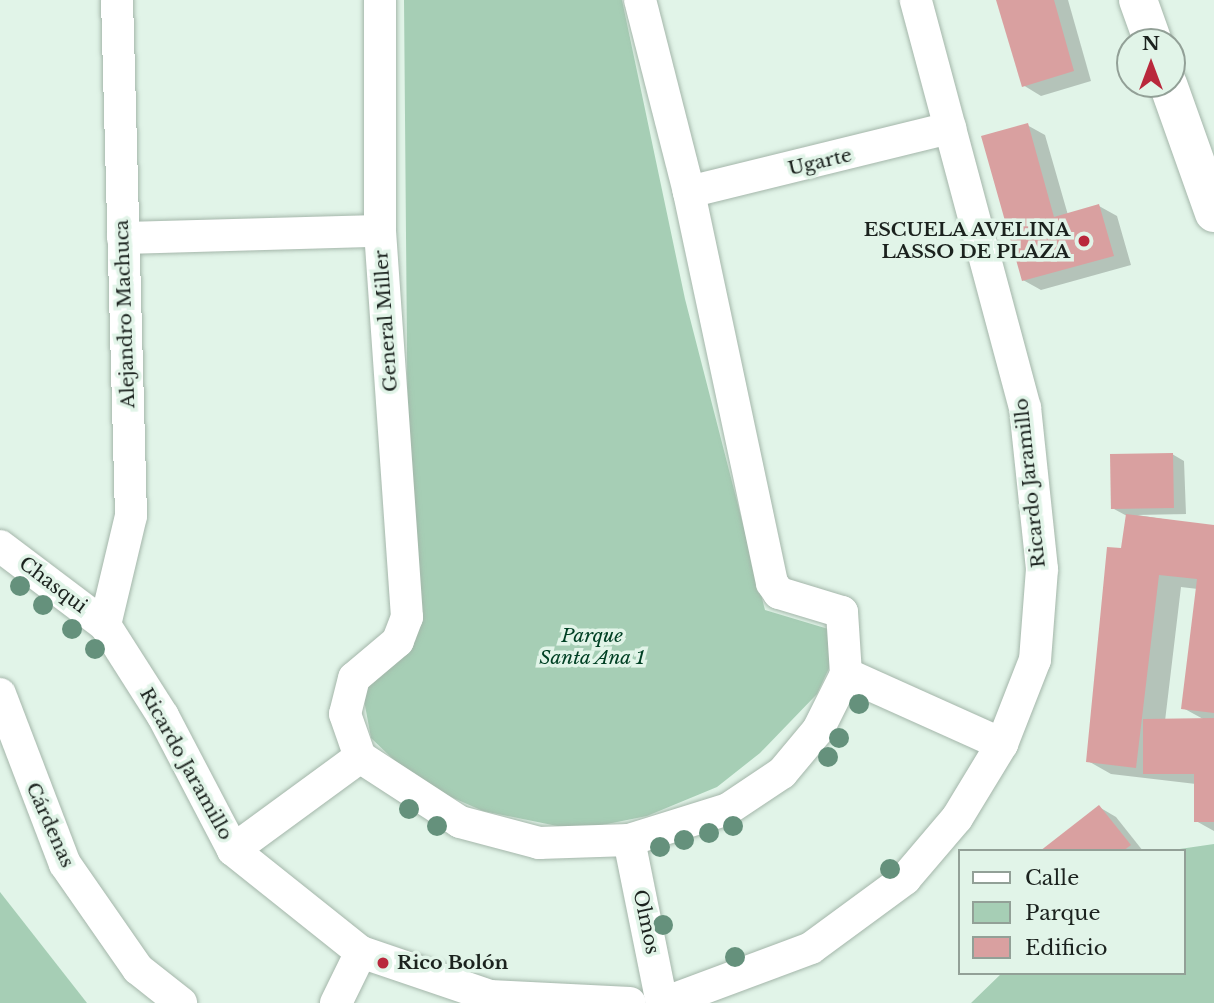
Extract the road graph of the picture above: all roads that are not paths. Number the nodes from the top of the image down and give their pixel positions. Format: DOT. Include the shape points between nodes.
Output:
graph roads {
  1 [pos="117,0"];
  2 [pos="380,0"];
  3 [pos="640,0"];
  4 [pos="916,0"];
  5 [pos="1138,0"];
  6 [pos="1148,28"];
  7 [pos="1173,98"];
  8 [pos="950,128"];
  9 [pos="689,191"];
  10 [pos="1214,213"];
  11 [pos="380,231"];
  12 [pos="123,238"];
  13 [pos="0,546"];
  14 [pos="105,625"];
  15 [pos="846,674"];
  16 [pos="0,694"];
  17 [pos="1002,744"];
  18 [pos="360,757"];
  19 [pos="629,840"];
  20 [pos="233,850"];
  21 [pos="362,952"];
  22 [pos="181,1003"];
  23 [pos="336,1003"];
  24 [pos="630,1003"];
  25 [pos="663,1003"];
  1 -- 12 [label="street, Alejandro Machuca"];
  2 -- 11 [label="street, General Miller"];
  3 -- 9 [label="street"];
  4 -- 8 [label="street, Ricardo Jaramillo"];
  5 -- 6 [label="main road"];
  7 -- 10 [label="main road"];
  8 -- 9 [label="street, Ugarte"];
  8 -- 17 [label="street, Ricardo Jaramillo" via="1025,408 1042,569 1035,660"];
  9 -- 15 [label="street" via="779,593 842,612"];
  11 -- 12 [label="street"];
  11 -- 18 [label="street, General Miller" via="407,617 398,641 354,678 345,714"];
  12 -- 14 [label="street, Alejandro Machuca" via="131,516"];
  13 -- 14 [label="street, Chasqui"];
  14 -- 20 [label="street, Ricardo Jaramillo" via="163,716"];
  15 -- 17 [label="street"];
  15 -- 19 [label="street" via="818,730 782,773 728,809"];
  16 -- 22 [label="street, Cárdenas" via="65,864 138,969"];
  17 -- 25 [label="street, Ricardo Jaramillo" via="957,818 905,879 811,948"];
  18 -- 19 [label="street" via="460,822 539,843"];
  18 -- 20 [label="street"];
  19 -- 25 [label="street, Olmos"];
  20 -- 21 [label="street, Ricardo Jaramillo"];
  21 -- 23 [label="street"];
  21 -- 24 [label="street, Ricardo Jaramillo" via="490,996"];
}
